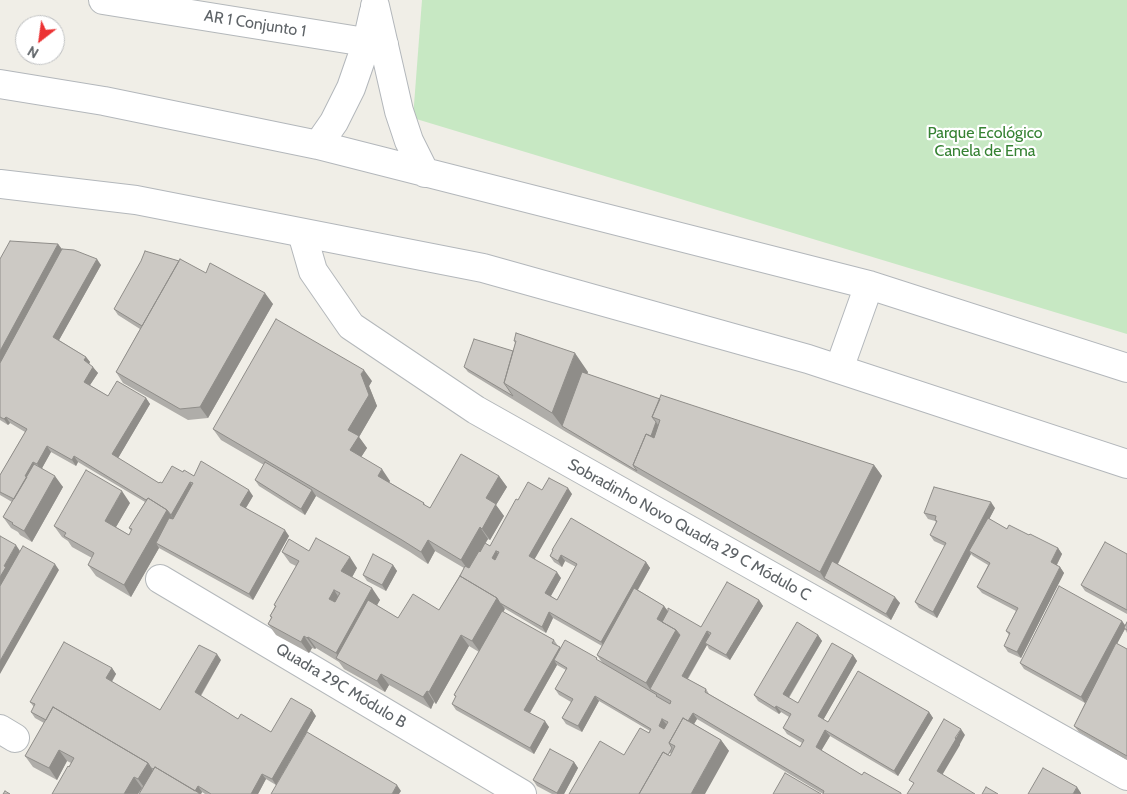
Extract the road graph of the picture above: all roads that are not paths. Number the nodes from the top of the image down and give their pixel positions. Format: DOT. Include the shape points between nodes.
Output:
graph roads {
  1 [pos="118,1"];
  2 [pos="375,3"];
  3 [pos="375,44"];
  4 [pos="0,84"];
  5 [pos="318,145"];
  6 [pos="424,173"];
  7 [pos="0,184"];
  8 [pos="302,233"];
  9 [pos="869,285"];
  10 [pos="839,368"];
  11 [pos="1127,368"];
  12 [pos="1127,464"];
  13 [pos="160,579"];
  14 [pos="1127,776"];
  15 [pos="522,794"];
  1 -- 3 [label="main road, AR 1 Conjunto 1"];
  2 -- 3 [label="main road"];
  3 -- 5 [label="main road" via="334,122"];
  3 -- 6 [label="main road" via="409,141"];
  4 -- 5 [label="main road" via="104,101"];
  5 -- 6 [label="main road"];
  6 -- 9 [label="main road"];
  7 -- 8 [label="main road" via="136,200"];
  8 -- 10 [label="main road" via="483,268"];
  8 -- 14 [label="main road, Sobradinho Novo Quadra 29 C Módulo C" via="313,271 351,326 476,410"];
  9 -- 10 [label="main road"];
  9 -- 11 [label="main road"];
  10 -- 12 [label="main road"];
  13 -- 15 [label="main road, Quadra 29C Módulo B"];
}
